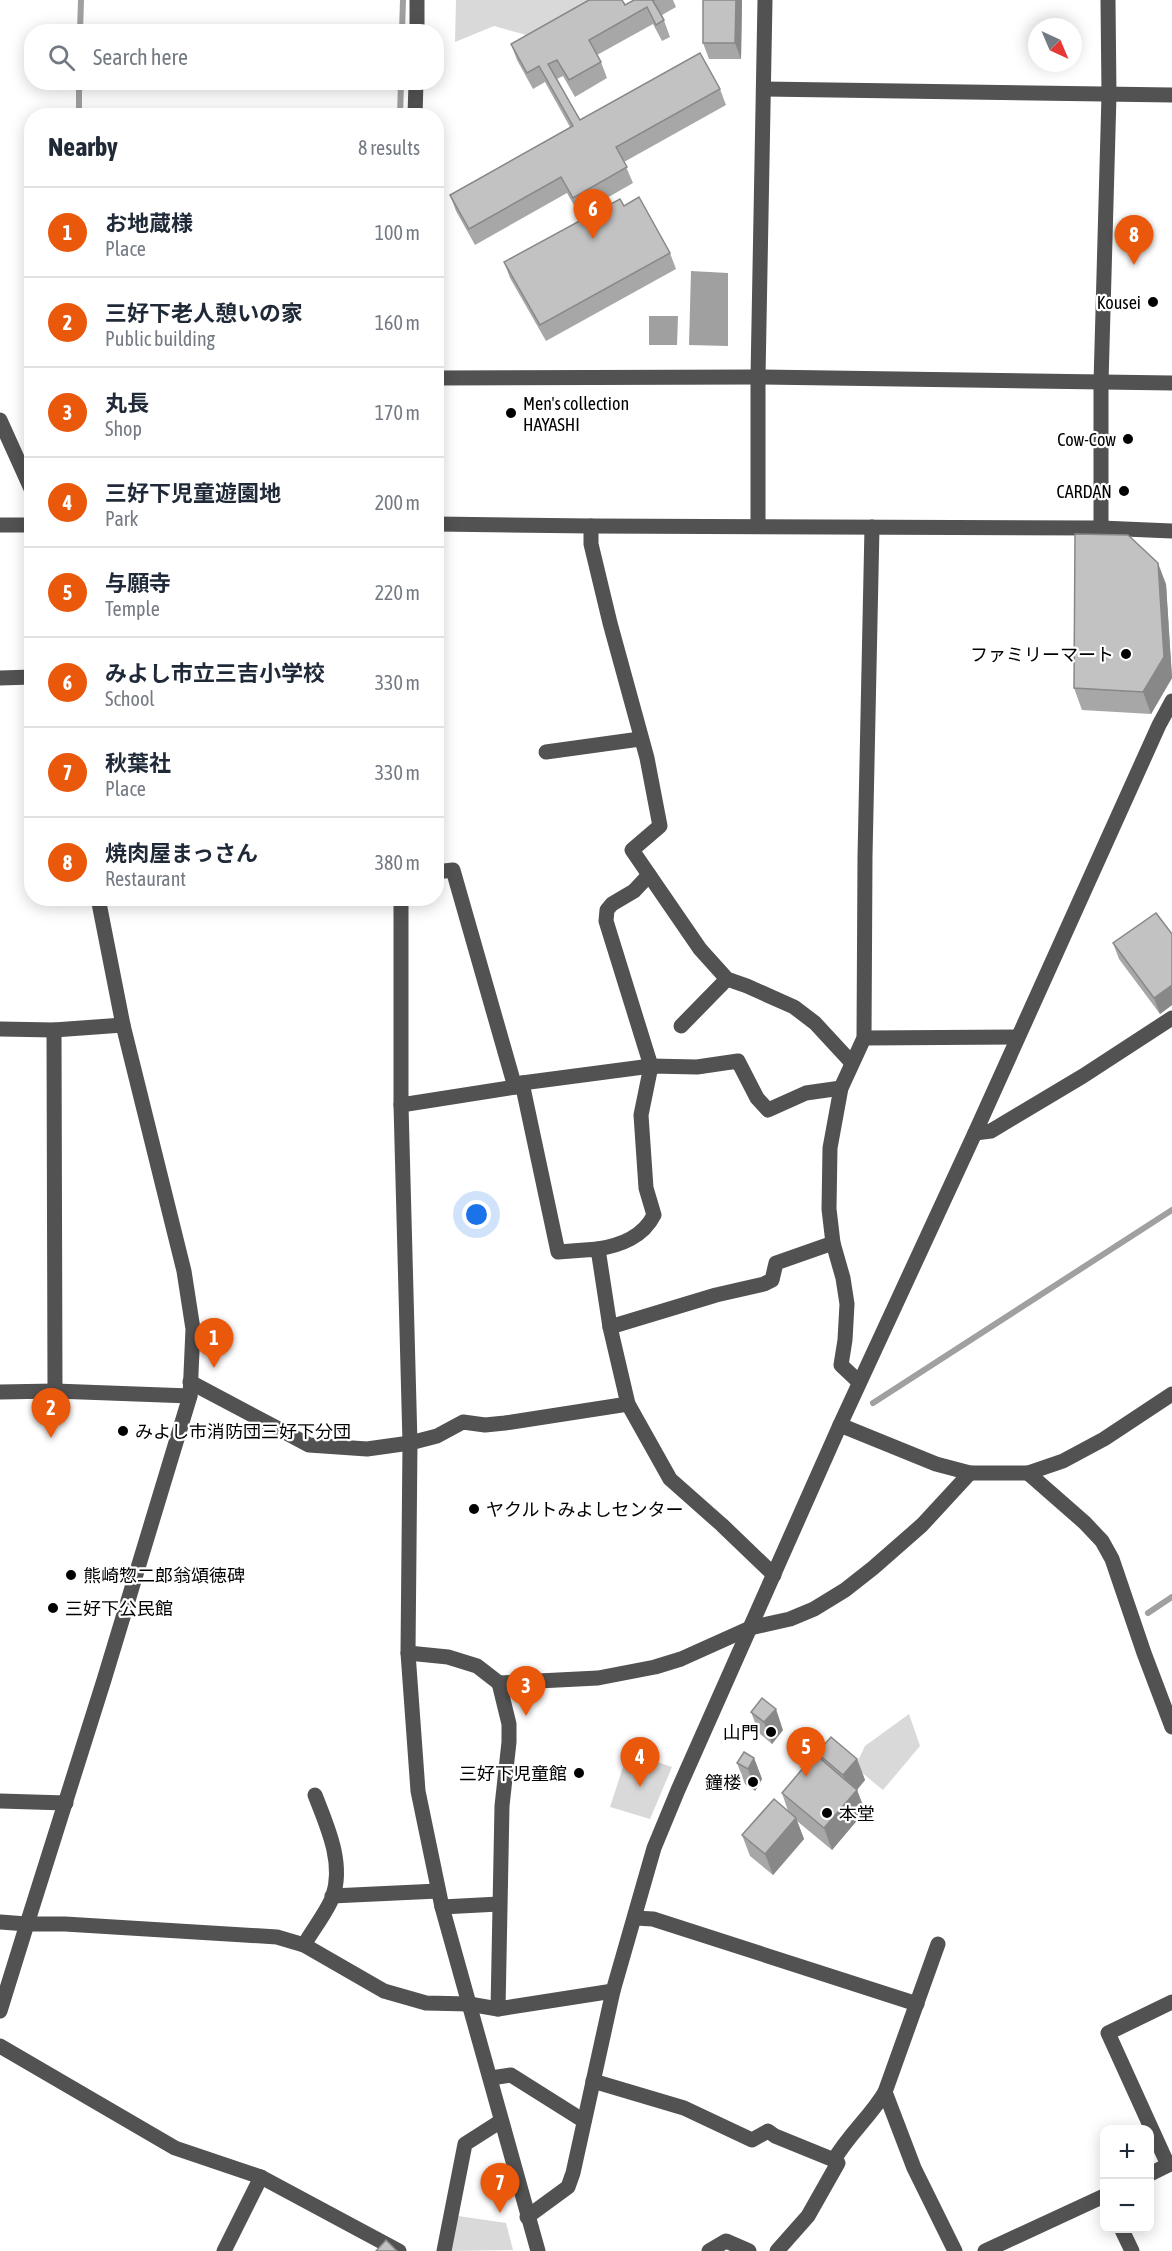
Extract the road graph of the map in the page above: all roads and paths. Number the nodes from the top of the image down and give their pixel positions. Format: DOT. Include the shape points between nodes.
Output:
graph roads {
  1 [pos="417,0"];
  2 [pos="765,0"];
  3 [pos="1108,0"];
  4 [pos="417,24"];
  5 [pos="764,89"];
  6 [pos="416,90"];
  7 [pos="1109,95"];
  8 [pos="1172,95"];
  9 [pos="415,108"];
  10 [pos="758,377"];
  11 [pos="444,378"];
  12 [pos="1101,383"];
  13 [pos="1172,383"];
  14 [pos="0,420"];
  15 [pos="24,473"];
  16 [pos="444,524"];
  17 [pos="0,525"];
  18 [pos="24,525"];
  19 [pos="591,526"];
  20 [pos="758,526"];
  21 [pos="872,527"];
  22 [pos="1101,528"];
  23 [pos="1172,531"];
  24 [pos="24,677"];
  25 [pos="0,678"];
  26 [pos="1172,701"];
  27 [pos="640,739"];
  28 [pos="546,752"];
  29 [pos="444,871"];
  30 [pos="649,875"];
  31 [pos="100,906"];
  32 [pos="401,906"];
  33 [pos="726,979"];
  34 [pos="1172,1018"];
  35 [pos="123,1025"];
  36 [pos="681,1026"];
  37 [pos="0,1029"];
  38 [pos="54,1030"];
  39 [pos="1017,1037"];
  40 [pos="864,1038"];
  41 [pos="852,1063"];
  42 [pos="651,1066"];
  43 [pos="518,1085"];
  44 [pos="841,1088"];
  45 [pos="401,1105"];
  46 [pos="975,1133"];
  47 [pos="833,1243"];
  48 [pos="598,1249"];
  49 [pos="609,1327"];
  50 [pos="859,1382"];
  51 [pos="190,1389"];
  52 [pos="55,1391"];
  53 [pos="0,1392"];
  54 [pos="1172,1394"];
  55 [pos="628,1404"];
  56 [pos="840,1425"];
  57 [pos="410,1443"];
  58 [pos="970,1473"];
  59 [pos="1028,1473"];
  60 [pos="774,1575"];
  61 [pos="750,1628"];
  62 [pos="408,1653"];
  63 [pos="499,1683"];
  64 [pos="1172,1726"];
  65 [pos="315,1795"];
  66 [pos="0,1802"];
  67 [pos="66,1803"];
  68 [pos="438,1891"];
  69 [pos="333,1896"];
  70 [pos="499,1904"];
  71 [pos="442,1907"];
  72 [pos="635,1918"];
  73 [pos="0,1922"];
  74 [pos="27,1924"];
  75 [pos="938,1944"];
  76 [pos="304,1945"];
  77 [pos="613,1991"];
  78 [pos="1172,2002"];
  79 [pos="469,2004"];
  80 [pos="917,2004"];
  81 [pos="498,2009"];
  82 [pos="0,2011"];
  83 [pos="0,2046"];
  84 [pos="491,2078"];
  85 [pos="593,2081"];
  86 [pos="885,2092"];
  87 [pos="501,2121"];
  88 [pos="584,2121"];
  89 [pos="834,2160"];
  90 [pos="1170,2164"];
  91 [pos="1154,2172"];
  92 [pos="261,2177"];
  93 [pos="1100,2198"];
  94 [pos="527,2217"];
  95 [pos="1123,2233"];
  96 [pos="224,2251"];
  97 [pos="399,2251"];
  98 [pos="444,2251"];
  99 [pos="538,2251"];
  100 [pos="709,2251"];
  101 [pos="749,2251"];
  102 [pos="777,2251"];
  103 [pos="955,2251"];
  104 [pos="985,2251"];
  105 [pos="1132,2251"];
  1 -- 4 [label="street"];
  2 -- 5 [label="street"];
  3 -- 7 [label="street"];
  5 -- 7 [label="street"];
  5 -- 10 [label="street"];
  6 -- 9 [label="street"];
  7 -- 8 [label="street"];
  7 -- 12 [label="street"];
  10 -- 11 [label="street"];
  10 -- 12 [label="street"];
  10 -- 20 [label="street"];
  12 -- 13 [label="street"];
  12 -- 22 [label="street"];
  14 -- 15 [label="street"];
  16 -- 19 [label="street"];
  17 -- 18 [label="street"];
  19 -- 20 [label="street"];
  19 -- 27 [label="street" via="591,544"];
  20 -- 21 [label="street"];
  21 -- 22 [label="street"];
  21 -- 40 [label="street"];
  22 -- 23 [label="street"];
  24 -- 25 [label="street"];
  26 -- 39 [label="street"];
  27 -- 28 [label="street"];
  27 -- 30 [label="street" via="660,826 632,850"];
  29 -- 43 [label="street" via="453,870"];
  30 -- 33 [label="street" via="700,949"];
  30 -- 42 [label="street" via="634,891 612,904 606,921"];
  31 -- 35 [label="street"];
  32 -- 45 [label="street"];
  33 -- 36 [label="street"];
  33 -- 41 [label="street" via="794,1007 815,1023"];
  34 -- 46 [label="street" via="991,1131"];
  35 -- 38 [label="street"];
  35 -- 51 [label="street" via="184,1271 193,1329"];
  37 -- 38 [label="street"];
  38 -- 52 [label="street"];
  39 -- 40 [label="street"];
  39 -- 46 [label="street"];
  40 -- 41 [label="street"];
  41 -- 44 [label="street"];
  42 -- 43 [label="street"];
  42 -- 44 [label="street" via="697,1067 738,1061 757,1098 768,1110 806,1093"];
  42 -- 48 [label="street" via="641,1115 646,1188 654,1215 649,1225 633,1237"];
  43 -- 45 [label="street"];
  43 -- 48 [label="street" via="558,1252"];
  44 -- 47 [label="street" via="830,1148"];
  45 -- 57 [label="street"];
  46 -- 50 [label="street"];
  47 -- 49 [label="street" via="776,1263 772,1280 764,1284"];
  47 -- 50 [label="street" via="847,1304 842,1365"];
  48 -- 49 [label="street"];
  49 -- 55 [label="street"];
  50 -- 56 [label="street"];
  51 -- 52 [label="street"];
  51 -- 57 [label="street" via="309,1445 367,1449"];
  51 -- 67 [label="street"];
  52 -- 53 [label="street"];
  54 -- 59 [label="street" via="1104,1439 1063,1461"];
  55 -- 57 [label="street" via="504,1423 463,1422 437,1436"];
  55 -- 60 [label="street" via="670,1479"];
  56 -- 58 [label="street" via="936,1464"];
  56 -- 60 [label="street"];
  57 -- 62 [label="street"];
  58 -- 59 [label="street"];
  58 -- 61 [label="street" via="922,1525 845,1590 790,1619"];
  59 -- 64 [label="street" via="1102,1541"];
  60 -- 61 [label="street"];
  61 -- 63 [label="street" via="681,1659 643,1669 598,1678"];
  61 -- 72 [label="street" via="654,1848"];
  62 -- 63 [label="street" via="448,1657 477,1666"];
  62 -- 68 [label="street" via="418,1791"];
  63 -- 70 [label="street" via="509,1724"];
  65 -- 69 [label="street" via="333,1841"];
  66 -- 67 [label="street"];
  67 -- 74 [label="street"];
  68 -- 69 [label="street"];
  68 -- 71 [label="street"];
  69 -- 76 [label="street"];
  70 -- 71 [label="street"];
  70 -- 81 [label="street"];
  71 -- 79 [label="street"];
  72 -- 77 [label="street"];
  72 -- 80 [label="street" via="653,1919"];
  73 -- 74 [label="street"];
  74 -- 76 [label="street" via="258,1934"];
  74 -- 82 [label="street"];
  75 -- 80 [label="street"];
  76 -- 79 [label="street" via="384,1991 426,2003"];
  77 -- 81 [label="street"];
  77 -- 85 [label="street"];
  78 -- 90 [label="street" via="1108,2032"];
  79 -- 81 [label="street"];
  79 -- 84 [label="street"];
  80 -- 86 [label="street"];
  83 -- 92 [label="street" via="176,2148"];
  84 -- 87 [label="street"];
  84 -- 88 [label="street" via="511,2075"];
  85 -- 88 [label="street"];
  85 -- 89 [label="street" via="684,2108 752,2140 768,2131"];
  86 -- 89 [label="street"];
  86 -- 103 [label="street" via="915,2168"];
  87 -- 94 [label="street"];
  87 -- 98 [label="street" via="465,2144"];
  88 -- 94 [label="street" via="568,2187"];
  89 -- 102 [label="street" via="838,2163 808,2216"];
  90 -- 91 [label="street"];
  92 -- 96 [label="street"];
  92 -- 97 [label="street"];
  93 -- 104 [label="street"];
  94 -- 99 [label="street"];
  95 -- 105 [label="street"];
  100 -- 101 [label="street" via="726,2241"];
}
